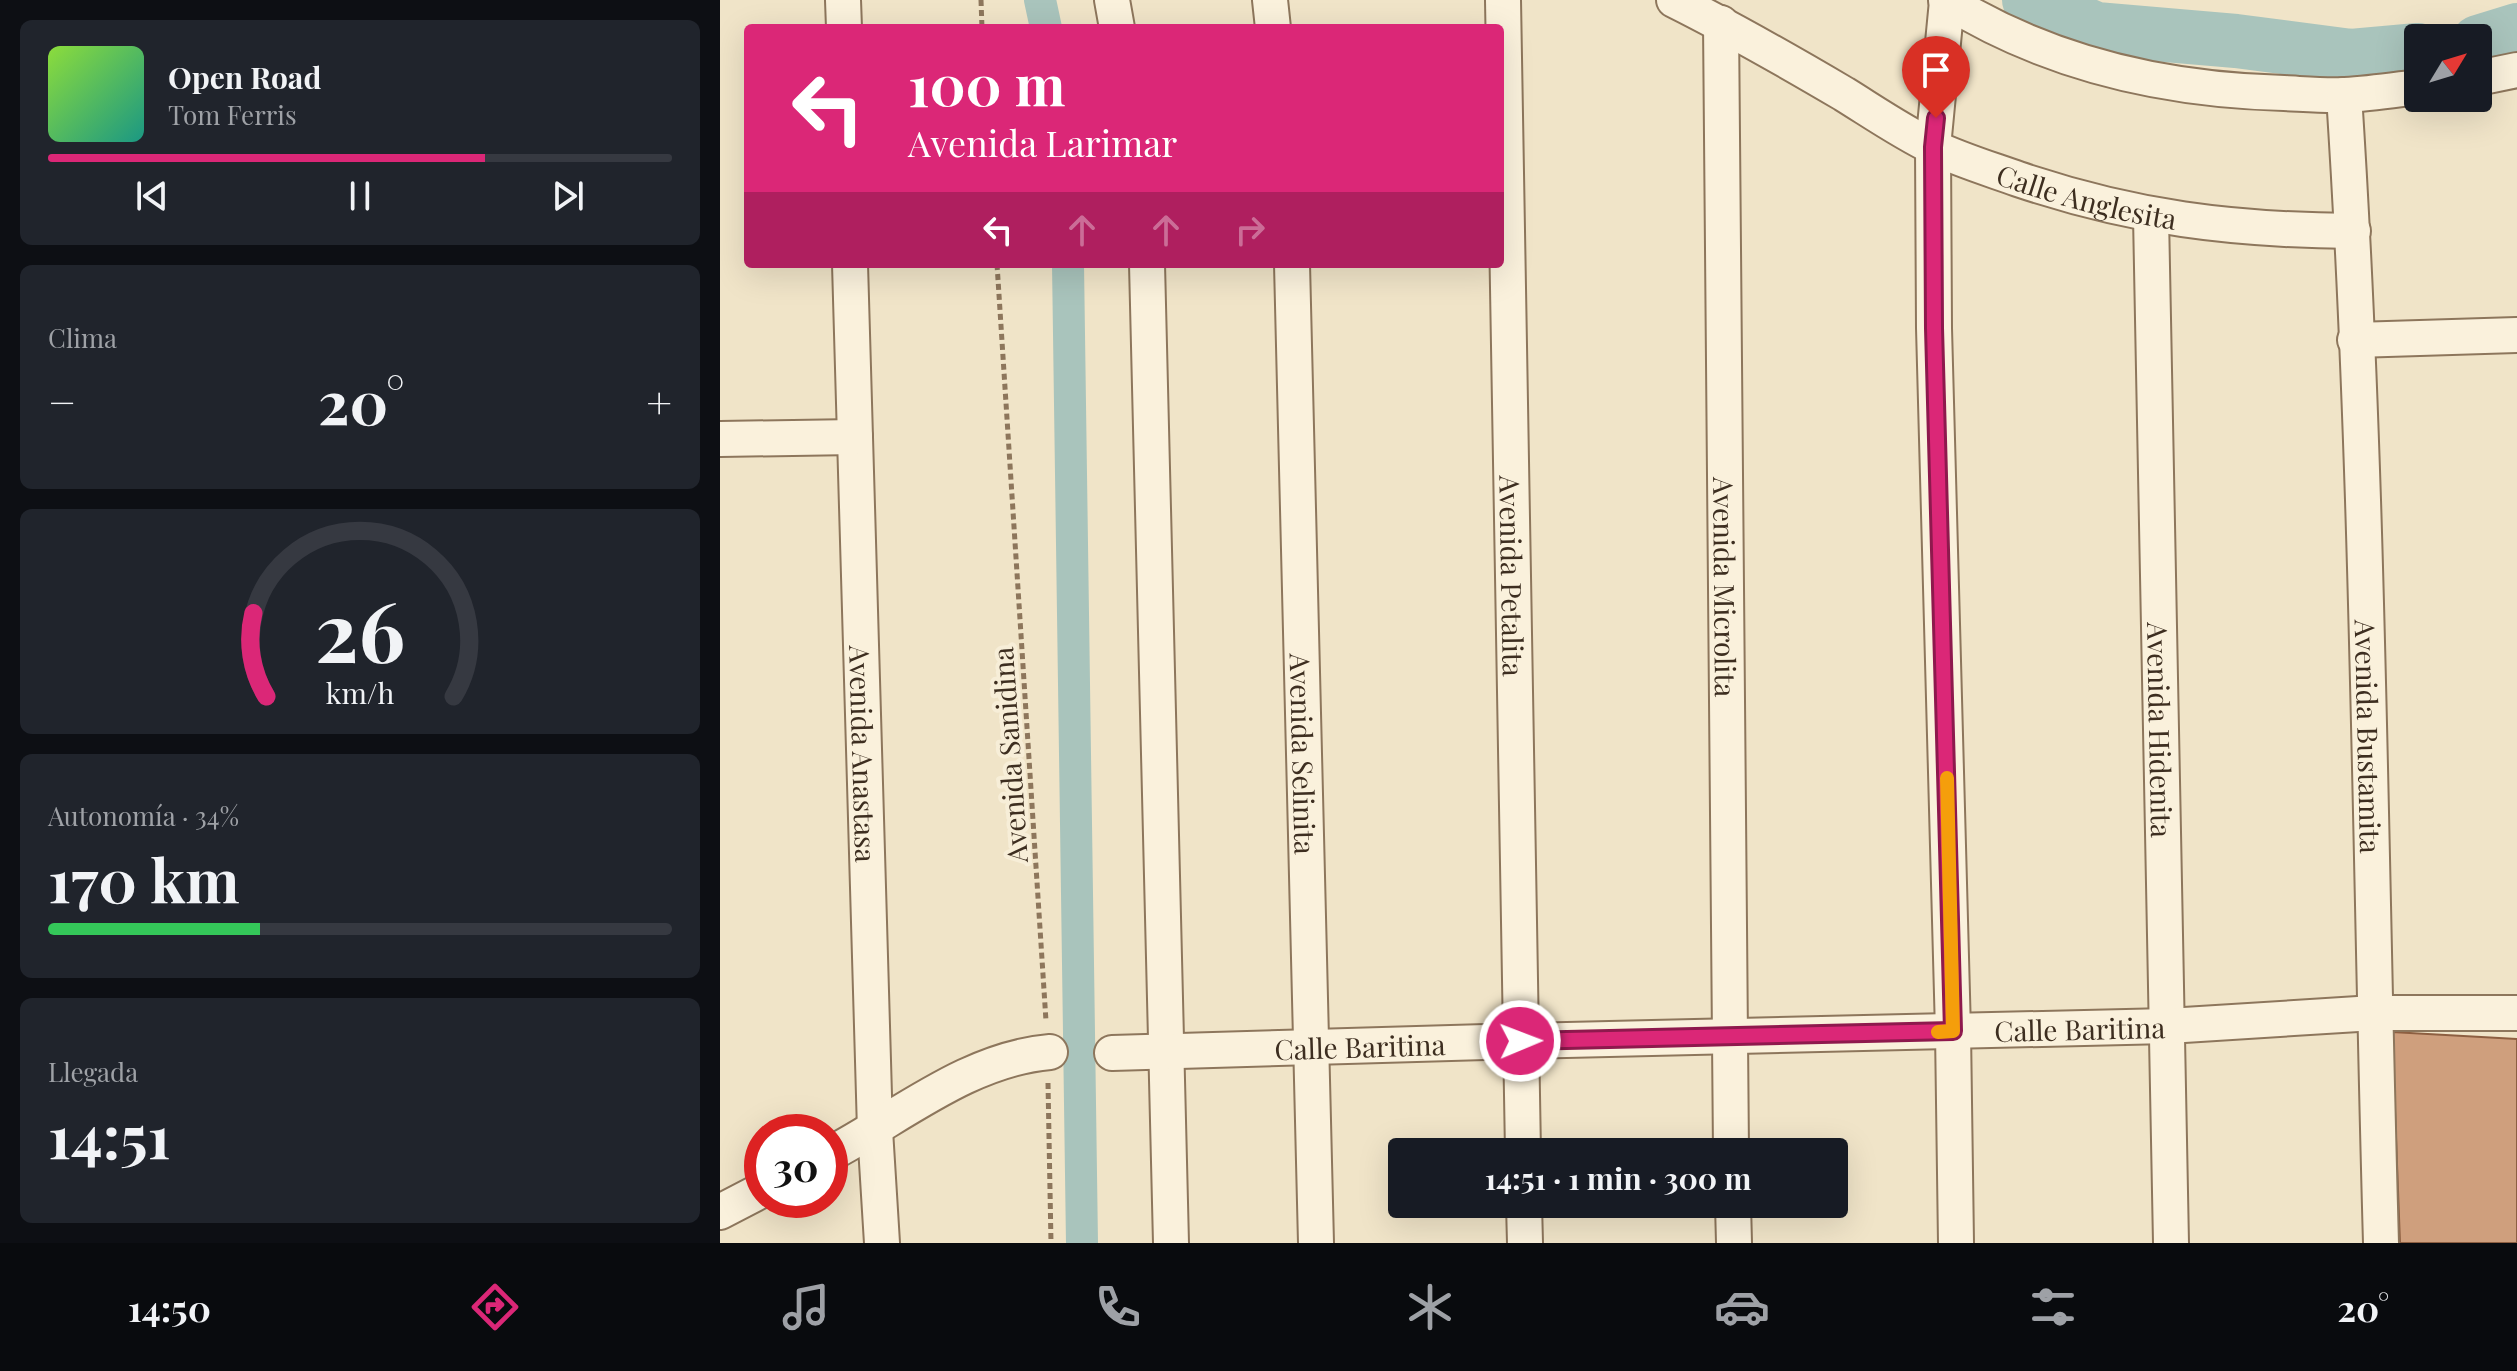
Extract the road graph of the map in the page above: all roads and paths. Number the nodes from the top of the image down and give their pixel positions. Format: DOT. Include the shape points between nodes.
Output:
graph roads {
  1 [pos="843,0"];
  2 [pos="981,0"];
  3 [pos="1112,0"];
  4 [pos="1270,0"];
  5 [pos="1503,0"];
  6 [pos="1674,0"];
  7 [pos="1946,0"];
  8 [pos="1721,23"];
  9 [pos="844,24"];
  10 [pos="982,24"];
  11 [pos="1116,24"];
  12 [pos="1273,24"];
  13 [pos="1503,24"];
  14 [pos="1504,61"];
  15 [pos="2517,70"];
  16 [pos="2492,75"];
  17 [pos="2404,89"];
  18 [pos="2344,95"];
  19 [pos="1933,147"];
  20 [pos="2151,216"];
  21 [pos="2353,231"];
  22 [pos="850,268"];
  23 [pos="997,268"];
  24 [pos="1147,268"];
  25 [pos="1292,268"];
  26 [pos="2517,335"];
  27 [pos="2355,340"];
  28 [pos="855,437"];
  29 [pos="720,439"];
  30 [pos="2374,1013"];
  31 [pos="2517,1013"];
  32 [pos="2168,1026"];
  33 [pos="1953,1031"];
  34 [pos="1729,1037"];
  35 [pos="1520,1041"];
  36 [pos="1310,1048"];
  37 [pos="1049,1052"];
  38 [pos="1166,1052"];
  39 [pos="1112,1053"];
  40 [pos="875,1130"];
  41 [pos="1523,1138"];
  42 [pos="1731,1138"];
  43 [pos="848,1144"];
  44 [pos="744,1199"];
  45 [pos="720,1212"];
  46 [pos="1524,1218"];
  47 [pos="1733,1218"];
  48 [pos="882,1243"];
  49 [pos="1051,1243"];
  50 [pos="1171,1243"];
  51 [pos="1316,1243"];
  52 [pos="1525,1243"];
  53 [pos="1734,1243"];
  54 [pos="1956,1243"];
  55 [pos="2171,1243"];
  56 [pos="2381,1243"];
  1 -- 9 [label="street"];
  2 -- 10 [label="path"];
  3 -- 11 [label="street"];
  4 -- 12 [label="street"];
  5 -- 13 [label="street, Avenida Petalita"];
  6 -- 8 [label="street, Calle Anglesita"];
  7 -- 18 [label="street" via="2030,44 2127,74 2247,92"];
  7 -- 19 [label="street"];
  8 -- 19 [label="street, Calle Anglesita"];
  8 -- 34 [label="street, Avenida Microlita"];
  14 -- 35 [label="street, Avenida Petalita"];
  15 -- 16 [label="street"];
  17 -- 18 [label="street"];
  18 -- 21 [label="street, Avenida Bustamita"];
  19 -- 20 [label="street, Calle Anglesita" via="2037,185"];
  19 -- 33 [label="street"];
  20 -- 21 [label="street, Calle Anglesita" via="2283,231"];
  20 -- 32 [label="street, Avenida Hidenita"];
  21 -- 27 [label="street, Avenida Bustamita"];
  22 -- 28 [label="street, Avenida Anastasa"];
  23 -- 37 [label="path, Avenida Sanidina"];
  24 -- 38 [label="street"];
  25 -- 36 [label="street, Avenida Selinita"];
  26 -- 27 [label="street"];
  27 -- 30 [label="street, Avenida Bustamita"];
  28 -- 29 [label="street"];
  28 -- 40 [label="street, Avenida Anastasa"];
  30 -- 31 [label="street, Calle Baritina"];
  30 -- 32 [label="street, Calle Baritina"];
  30 -- 56 [label="street, Avenida Bustamita"];
  32 -- 33 [label="street, Calle Baritina"];
  32 -- 55 [label="street, Avenida Hidenita"];
  33 -- 34 [label="street, Calle Baritina"];
  33 -- 54 [label="street"];
  34 -- 35 [label="street, Calle Baritina"];
  34 -- 42 [label="street, Avenida Microlita"];
  35 -- 36 [label="street, Calle Baritina"];
  35 -- 41 [label="street, Avenida Petalita"];
  36 -- 38 [label="street, Calle Baritina"];
  36 -- 51 [label="street, Avenida Selinita"];
  37 -- 40 [label="street" via="1007,1059 972,1074"];
  37 -- 49 [label="path, Avenida Sanidina"];
  38 -- 39 [label="street, Calle Baritina"];
  38 -- 50 [label="street"];
  40 -- 43 [label="street"];
  40 -- 48 [label="street, Avenida Anastasa"];
  44 -- 45 [label="street"];
  46 -- 52 [label="street"];
  47 -- 53 [label="street"];
}
